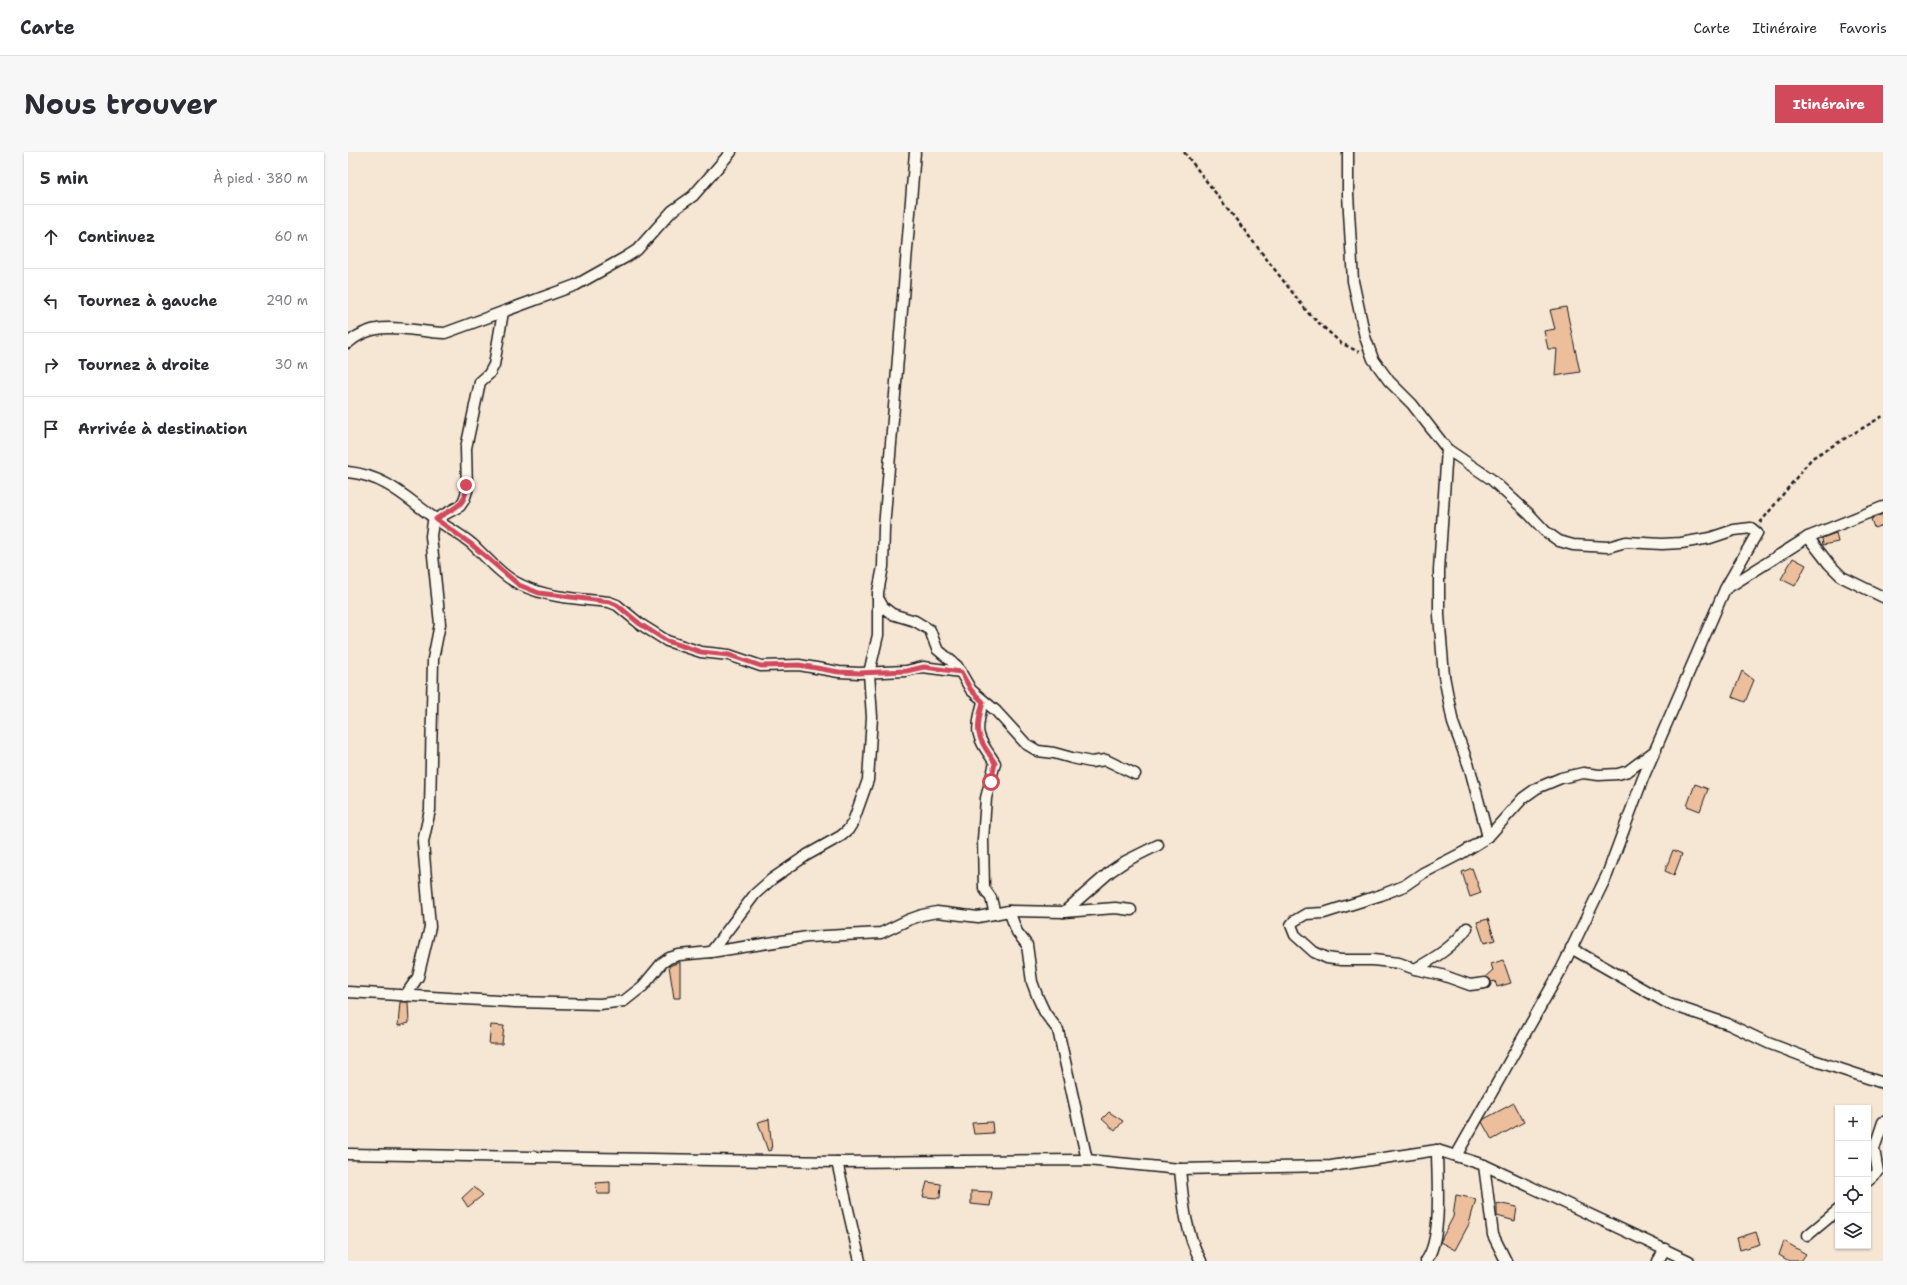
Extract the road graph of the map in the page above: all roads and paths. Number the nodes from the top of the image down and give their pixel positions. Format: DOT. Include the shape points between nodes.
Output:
graph roads {
  1 [pos="731,152"];
  2 [pos="915,152"];
  3 [pos="1184,152"];
  4 [pos="1348,152"];
  5 [pos="503,312"];
  6 [pos="348,343"];
  7 [pos="1373,359"];
  8 [pos="1883,416"];
  9 [pos="1447,449"];
  10 [pos="348,472"];
  11 [pos="1883,507"];
  12 [pos="436,519"];
  13 [pos="1755,530"];
  14 [pos="1808,537"];
  15 [pos="1725,589"];
  16 [pos="1883,597"];
  17 [pos="878,598"];
  18 [pos="961,672"];
  19 [pos="869,673"];
  20 [pos="983,702"];
  21 [pos="1656,750"];
  22 [pos="1136,774"];
  23 [pos="1488,837"];
  24 [pos="1158,845"];
  25 [pos="1131,910"];
  26 [pos="1009,911"];
  27 [pos="1064,912"];
  28 [pos="995,914"];
  29 [pos="1467,928"];
  30 [pos="1571,948"];
  31 [pos="711,952"];
  32 [pos="1415,969"];
  33 [pos="418,977"];
  34 [pos="1485,983"];
  35 [pos="348,992"];
  36 [pos="404,996"];
  37 [pos="423,997"];
  38 [pos="1883,1083"];
  39 [pos="1883,1122"];
  40 [pos="1438,1150"];
  41 [pos="348,1154"];
  42 [pos="1456,1156"];
  43 [pos="1087,1160"];
  44 [pos="837,1162"];
  45 [pos="1484,1165"];
  46 [pos="1180,1169"];
  47 [pos="1871,1178"];
  48 [pos="1835,1212"];
  49 [pos="1808,1235"];
  50 [pos="1665,1248"];
  51 [pos="860,1261"];
  52 [pos="1201,1261"];
  53 [pos="1426,1261"];
  54 [pos="1506,1261"];
  55 [pos="1658,1261"];
  56 [pos="1689,1261"];
  1 -- 5 [label="street" via="693,196 672,211 637,250 576,285"];
  2 -- 17 [label="street" via="884,528 883,567"];
  3 -- 7 [label="path" via="1309,314 1341,342"];
  4 -- 7 [label="street" via="1353,281"];
  5 -- 6 [label="street" via="445,333 402,328 370,329"];
  5 -- 12 [label="street" via="494,365 480,382 466,448 467,491 460,506"];
  7 -- 9 [label="street"];
  8 -- 13 [label="path" via="1812,458"];
  9 -- 13 [label="street" via="1492,480 1545,531 1559,541 1573,545 1608,547 1626,542 1681,543 1710,538 1734,530"];
  9 -- 23 [label="street" via="1439,570 1439,615 1444,676 1453,723 1470,769"];
  10 -- 12 [label="street" via="386,483"];
  11 -- 14 [label="street"];
  12 -- 19 [label="street" via="471,544 519,585 539,593 610,602 644,627 681,646 701,652 729,655 761,666 799,665 839,672"];
  12 -- 33 [label="street" via="433,522 431,536 440,624 433,659 430,810 423,842 430,927"];
  13 -- 15 [label="street" via="1756,537"];
  14 -- 15 [label="street"];
  14 -- 16 [label="street" via="1842,577"];
  15 -- 21 [label="street"];
  17 -- 18 [label="street" via="883,607 892,614 916,621 930,630 937,649 953,661"];
  17 -- 19 [label="street" via="878,635"];
  18 -- 19 [label="street" via="924,667 906,671"];
  18 -- 20 [label="street" via="971,690"];
  19 -- 31 [label="street" via="872,717 868,780 848,830 772,879 755,894"];
  20 -- 22 [label="street" via="996,711 1026,744 1038,751 1092,762 1106,760"];
  20 -- 28 [label="street" via="978,735 995,763 986,798 983,840 984,888 991,898"];
  21 -- 23 [label="street" via="1628,771 1561,778 1536,788 1522,798"];
  21 -- 30 [label="street" via="1607,875"];
  23 -- 32 [label="street" via="1404,886 1324,913 1306,914 1291,925 1296,935 1314,952 1326,958 1400,963"];
  24 -- 27 [label="street" via="1111,871"];
  25 -- 27 [label="street" via="1115,908"];
  26 -- 27 [label="street"];
  26 -- 28 [label="street"];
  26 -- 43 [label="street" via="1017,932 1027,945 1032,982 1038,998 1045,1013 1058,1030"];
  28 -- 31 [label="street" via="978,917 937,912 908,920 881,932 807,937"];
  29 -- 32 [label="street" via="1460,938 1443,952"];
  30 -- 38 [label="street" via="1669,1004 1728,1024 1813,1060"];
  30 -- 42 [label="street"];
  31 -- 37 [label="street" via="669,958 643,986 624,1000 600,1004"];
  32 -- 34 [label="street" via="1470,985"];
  33 -- 36 [label="street"];
  33 -- 37 [label="street"];
  35 -- 36 [label="street"];
  36 -- 37 [label="street"];
  39 -- 47 [label="street" via="1874,1149 1878,1172"];
  40 -- 42 [label="street"];
  40 -- 46 [label="street" via="1331,1166"];
  40 -- 53 [label="street" via="1437,1228 1432,1253"];
  41 -- 44 [label="street"];
  42 -- 45 [label="street"];
  43 -- 44 [label="street"];
  43 -- 46 [label="street"];
  44 -- 51 [label="street"];
  45 -- 50 [label="street"];
  45 -- 54 [label="street" via="1493,1235"];
  46 -- 52 [label="street" via="1184,1211 1195,1250"];
  48 -- 49 [label="street"];
  50 -- 55 [label="street"];
  50 -- 56 [label="street"];
}
